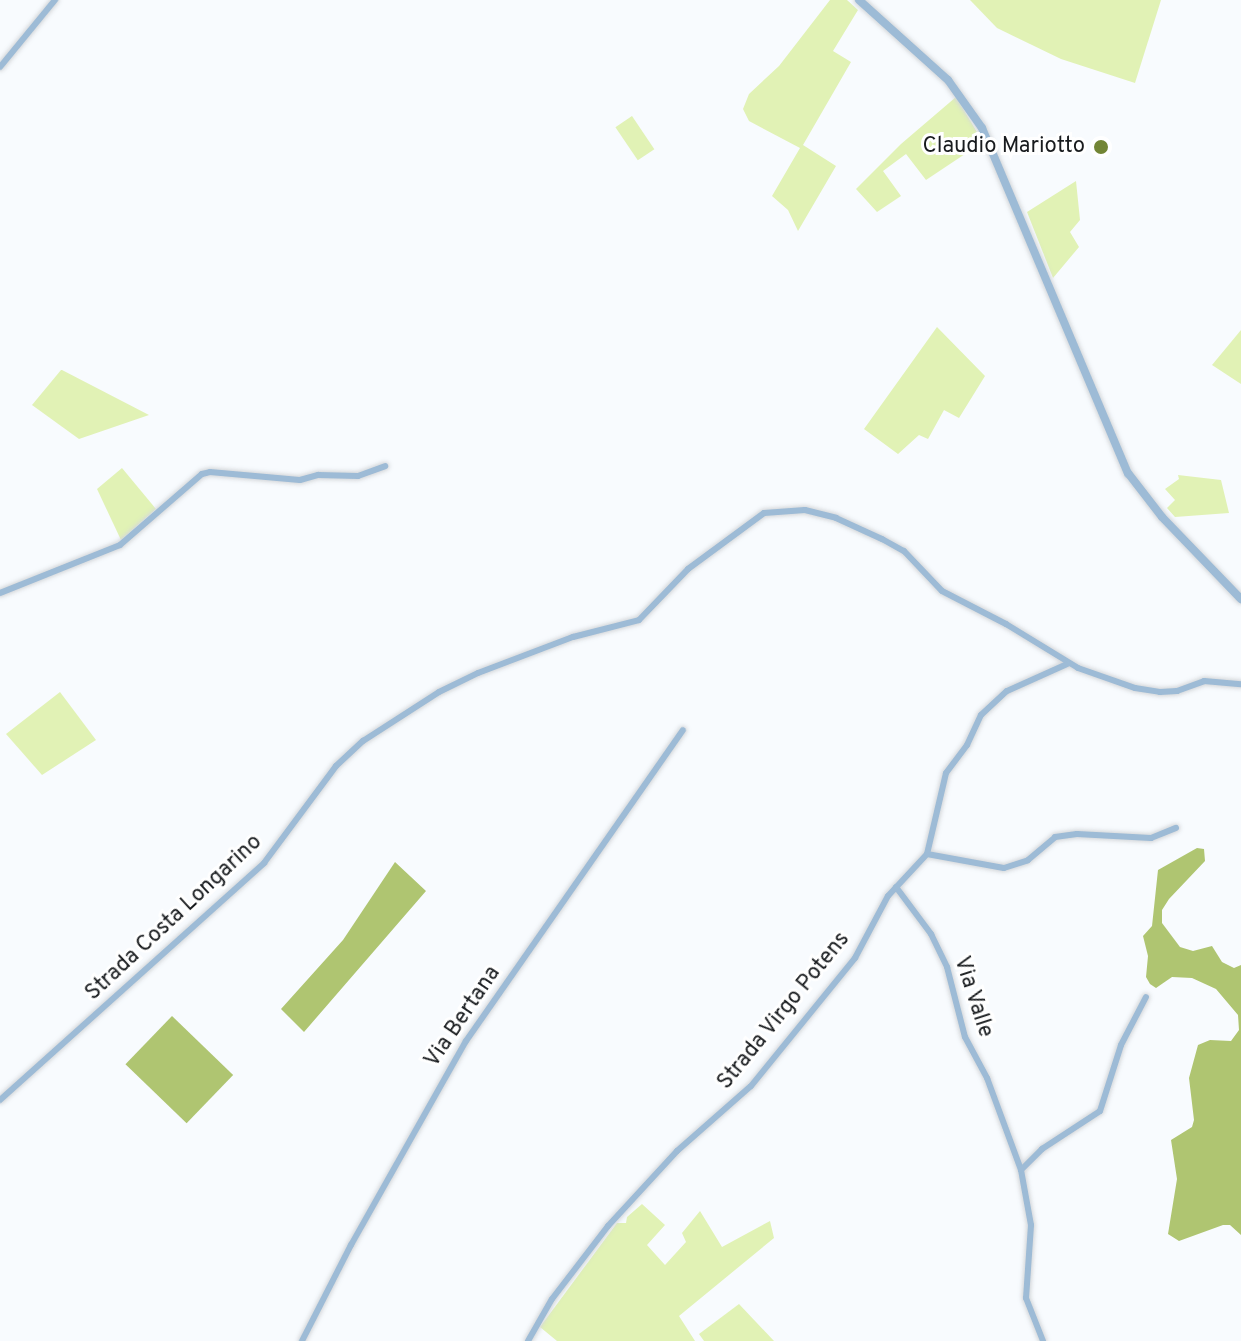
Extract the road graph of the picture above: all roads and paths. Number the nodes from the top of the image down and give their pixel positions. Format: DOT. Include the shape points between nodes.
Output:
graph roads {
  1 [pos="55,0"];
  2 [pos="859,0"];
  3 [pos="0,67"];
  4 [pos="385,466"];
  5 [pos="0,593"];
  6 [pos="1241,599"];
  7 [pos="1067,664"];
  8 [pos="1241,684"];
  9 [pos="683,730"];
  10 [pos="1176,828"];
  11 [pos="927,854"];
  12 [pos="896,887"];
  13 [pos="1146,997"];
  14 [pos="0,1100"];
  15 [pos="1021,1170"];
  16 [pos="302,1341"];
  17 [pos="528,1341"];
  18 [pos="1043,1341"];
  1 -- 3 [label="street"];
  2 -- 6 [label="street" via="932,64 977,119 1128,473 1162,517"];
  4 -- 5 [label="street" via="358,476 300,480 202,474 120,545"];
  7 -- 8 [label="street, Strada Costa Longarino" via="1160,692 1215,680"];
  7 -- 11 [label="street" via="1007,691 981,715 939,789"];
  7 -- 14 [label="street, Strada Costa Longarino" via="942,591 904,551 882,539 805,510 764,513 688,569 639,620 573,637 478,673 363,741 336,766 264,863"];
  9 -- 16 [label="street, Via Bertana" via="466,1041"];
  10 -- 11 [label="street" via="1151,838 1055,837 1028,860 1004,868"];
  11 -- 12 [label="street, Strada Virgo Potens"];
  12 -- 15 [label="street, Via Valle" via="931,934 947,967 965,1037 987,1078"];
  12 -- 17 [label="street, Strada Virgo Potens" via="844,971 751,1086 677,1151 608,1226 552,1299"];
  13 -- 15 [label="street" via="1121,1045 1100,1111 1042,1149"];
  15 -- 18 [label="street, Via Valle" via="1031,1225 1026,1298"];
}
